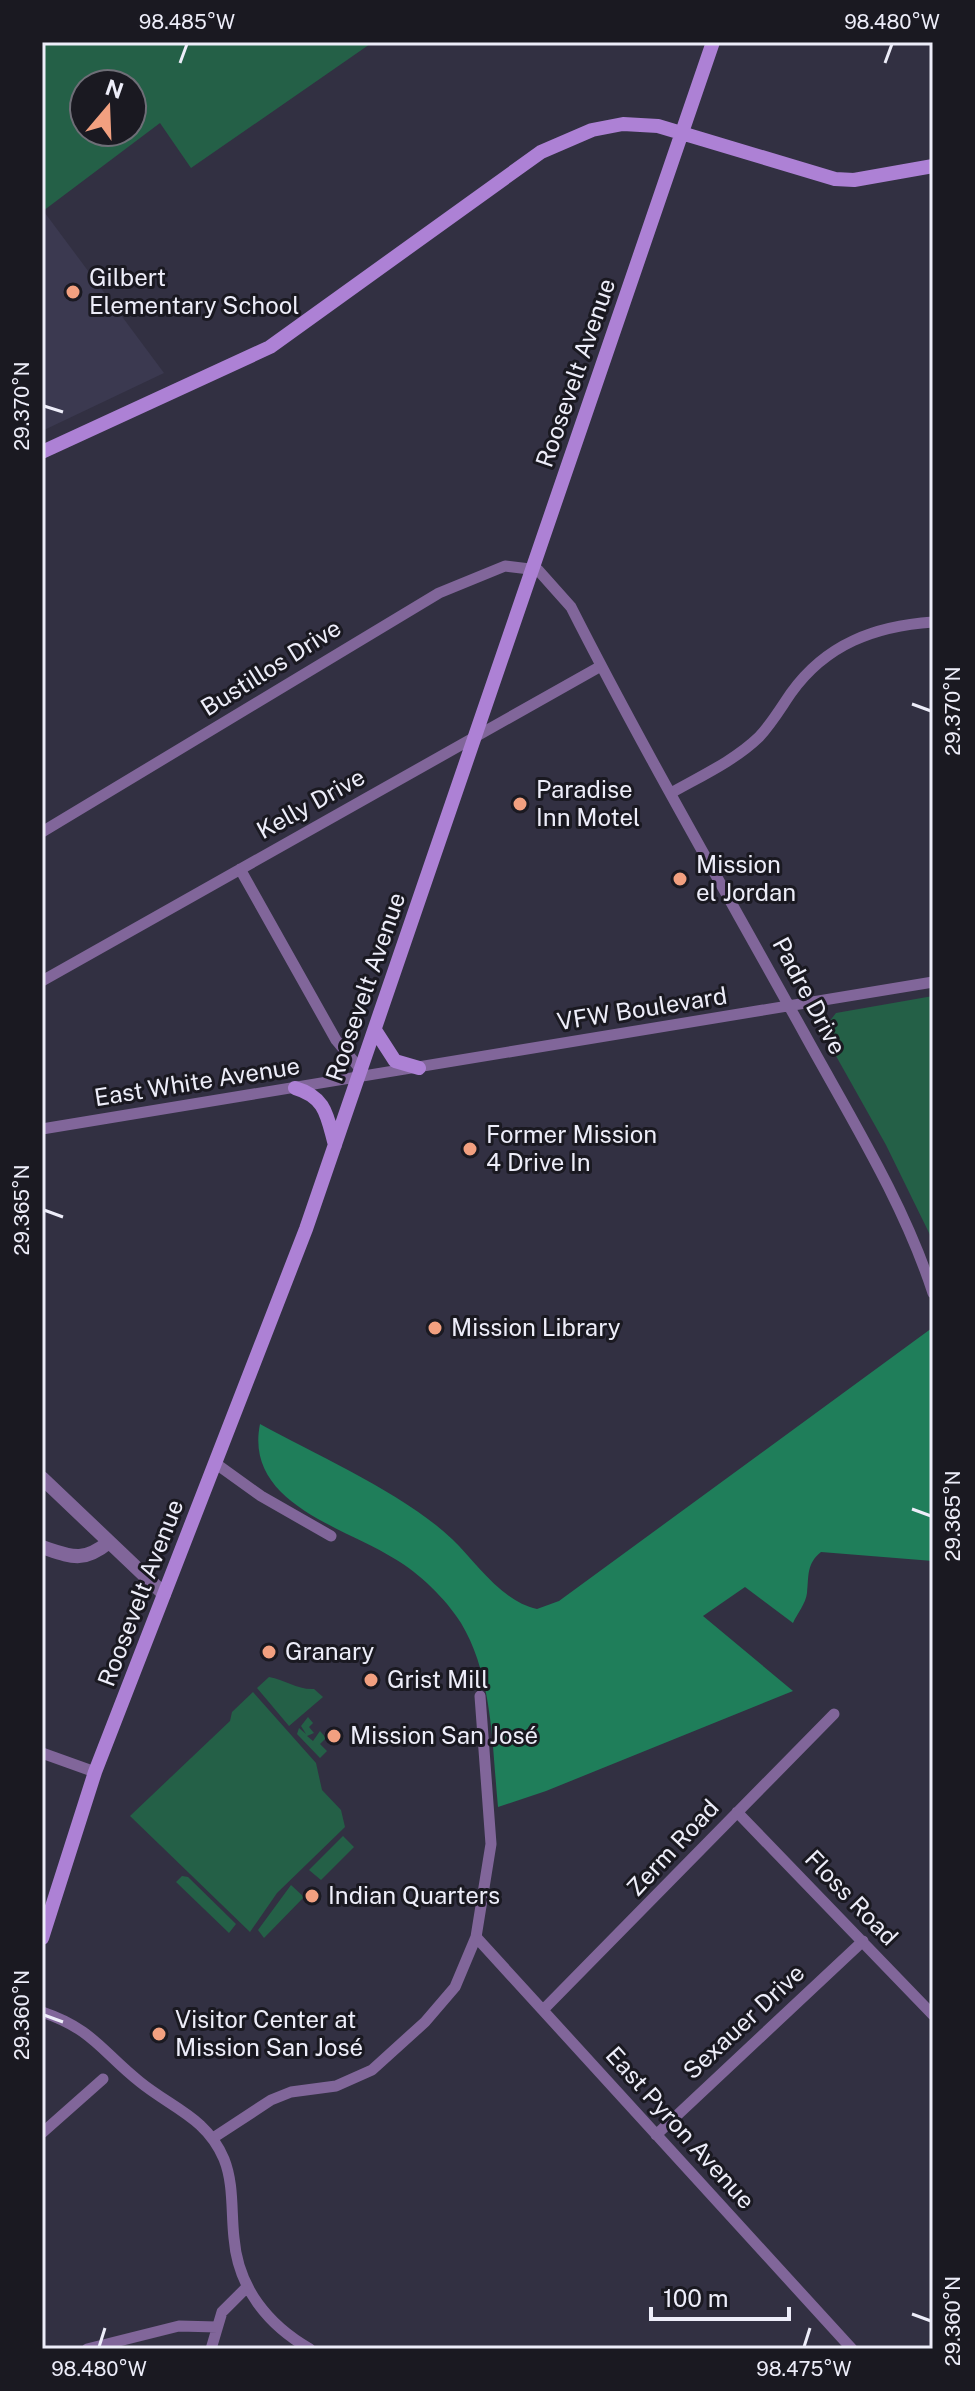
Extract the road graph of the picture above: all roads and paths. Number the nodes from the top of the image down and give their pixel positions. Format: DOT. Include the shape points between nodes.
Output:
graph roads {
  1 [pos="713,42"];
  2 [pos="683,132"];
  3 [pos="933,166"];
  4 [pos="42,452"];
  5 [pos="532,568"];
  6 [pos="933,622"];
  7 [pos="601,666"];
  8 [pos="473,738"];
  9 [pos="671,793"];
  10 [pos="42,832"];
  11 [pos="240,869"];
  12 [pos="42,981"];
  13 [pos="933,982"];
  14 [pos="790,1008"];
  15 [pos="375,1030"];
  16 [pos="419,1068"];
  17 [pos="360,1074"];
  18 [pos="295,1088"];
  19 [pos="42,1129"];
  20 [pos="335,1145"];
  21 [pos="933,1293"];
  22 [pos="215,1463"];
  23 [pos="42,1478"];
  24 [pos="331,1536"];
  25 [pos="109,1542"];
  26 [pos="42,1547"];
  27 [pos="164,1594"];
  28 [pos="480,1696"];
  29 [pos="834,1714"];
  30 [pos="42,1753"];
  31 [pos="95,1772"];
  32 [pos="737,1812"];
  33 [pos="476,1937"];
  34 [pos="42,1938"];
  35 [pos="863,1941"];
  36 [pos="543,2010"];
  37 [pos="42,2012"];
  38 [pos="933,2015"];
  39 [pos="103,2079"];
  40 [pos="42,2133"];
  41 [pos="656,2135"];
  42 [pos="213,2138"];
  43 [pos="247,2287"];
  44 [pos="217,2327"];
  45 [pos="87,2349"];
  46 [pos="211,2349"];
  47 [pos="310,2349"];
  48 [pos="852,2349"];
  1 -- 2 [label="main road, Roosevelt Avenue"];
  2 -- 3 [label="main road" via="835,179"];
  2 -- 4 [label="main road" via="623,124 560,141 270,347"];
  2 -- 5 [label="main road, Roosevelt Avenue"];
  5 -- 7 [label="street, Padre Drive" via="563,594"];
  5 -- 8 [label="main road, Roosevelt Avenue"];
  5 -- 10 [label="street, Bustillos Drive" via="505,566 439,593"];
  6 -- 9 [label="street" via="887,626 832,651 757,738 729,761"];
  7 -- 8 [label="street, Kelly Drive"];
  7 -- 9 [label="street, Padre Drive"];
  8 -- 11 [label="street, Kelly Drive"];
  8 -- 15 [label="main road, Roosevelt Avenue"];
  9 -- 14 [label="street, Padre Drive"];
  11 -- 12 [label="street, Kelly Drive"];
  11 -- 17 [label="street"];
  13 -- 14 [label="street, VFW Boulevard"];
  14 -- 16 [label="street, VFW Boulevard"];
  14 -- 21 [label="street, Padre Drive" via="893,1195"];
  15 -- 16 [label="main road" via="395,1061"];
  15 -- 17 [label="main road, Roosevelt Avenue"];
  16 -- 17 [label="street, VFW Boulevard"];
  17 -- 18 [label="street, East White Avenue"];
  17 -- 20 [label="main road, Roosevelt Avenue"];
  18 -- 19 [label="street, East White Avenue"];
  18 -- 20 [label="main road" via="324,1104"];
  20 -- 22 [label="main road, Roosevelt Avenue"];
  22 -- 24 [label="street"];
  22 -- 27 [label="main road, Roosevelt Avenue"];
  23 -- 25 [label="street"];
  25 -- 26 [label="street" via="81,1558"];
  25 -- 27 [label="street"];
  27 -- 31 [label="main road, Roosevelt Avenue"];
  28 -- 33 [label="street" via="491,1844"];
  29 -- 32 [label="street, Zerm Road"];
  30 -- 31 [label="street"];
  31 -- 34 [label="main road, Roosevelt Avenue"];
  32 -- 35 [label="street, Floss Road"];
  32 -- 36 [label="street, Zerm Road"];
  33 -- 36 [label="street, East Pyron Avenue"];
  33 -- 42 [label="street" via="447,1999 372,2070 336,2086 271,2100"];
  35 -- 38 [label="street, Floss Road"];
  35 -- 41 [label="street, Sexauer Drive"];
  36 -- 41 [label="street, East Pyron Avenue"];
  37 -- 42 [label="street" via="91,2035 147,2088 188,2112"];
  39 -- 40 [label="street"];
  41 -- 48 [label="street, East Pyron Avenue"];
  42 -- 43 [label="street" via="231,2184 234,2239"];
  43 -- 44 [label="street" via="227,2305"];
  43 -- 47 [label="street" via="270,2320"];
  44 -- 45 [label="street" via="179,2326"];
  44 -- 46 [label="street"];
}
